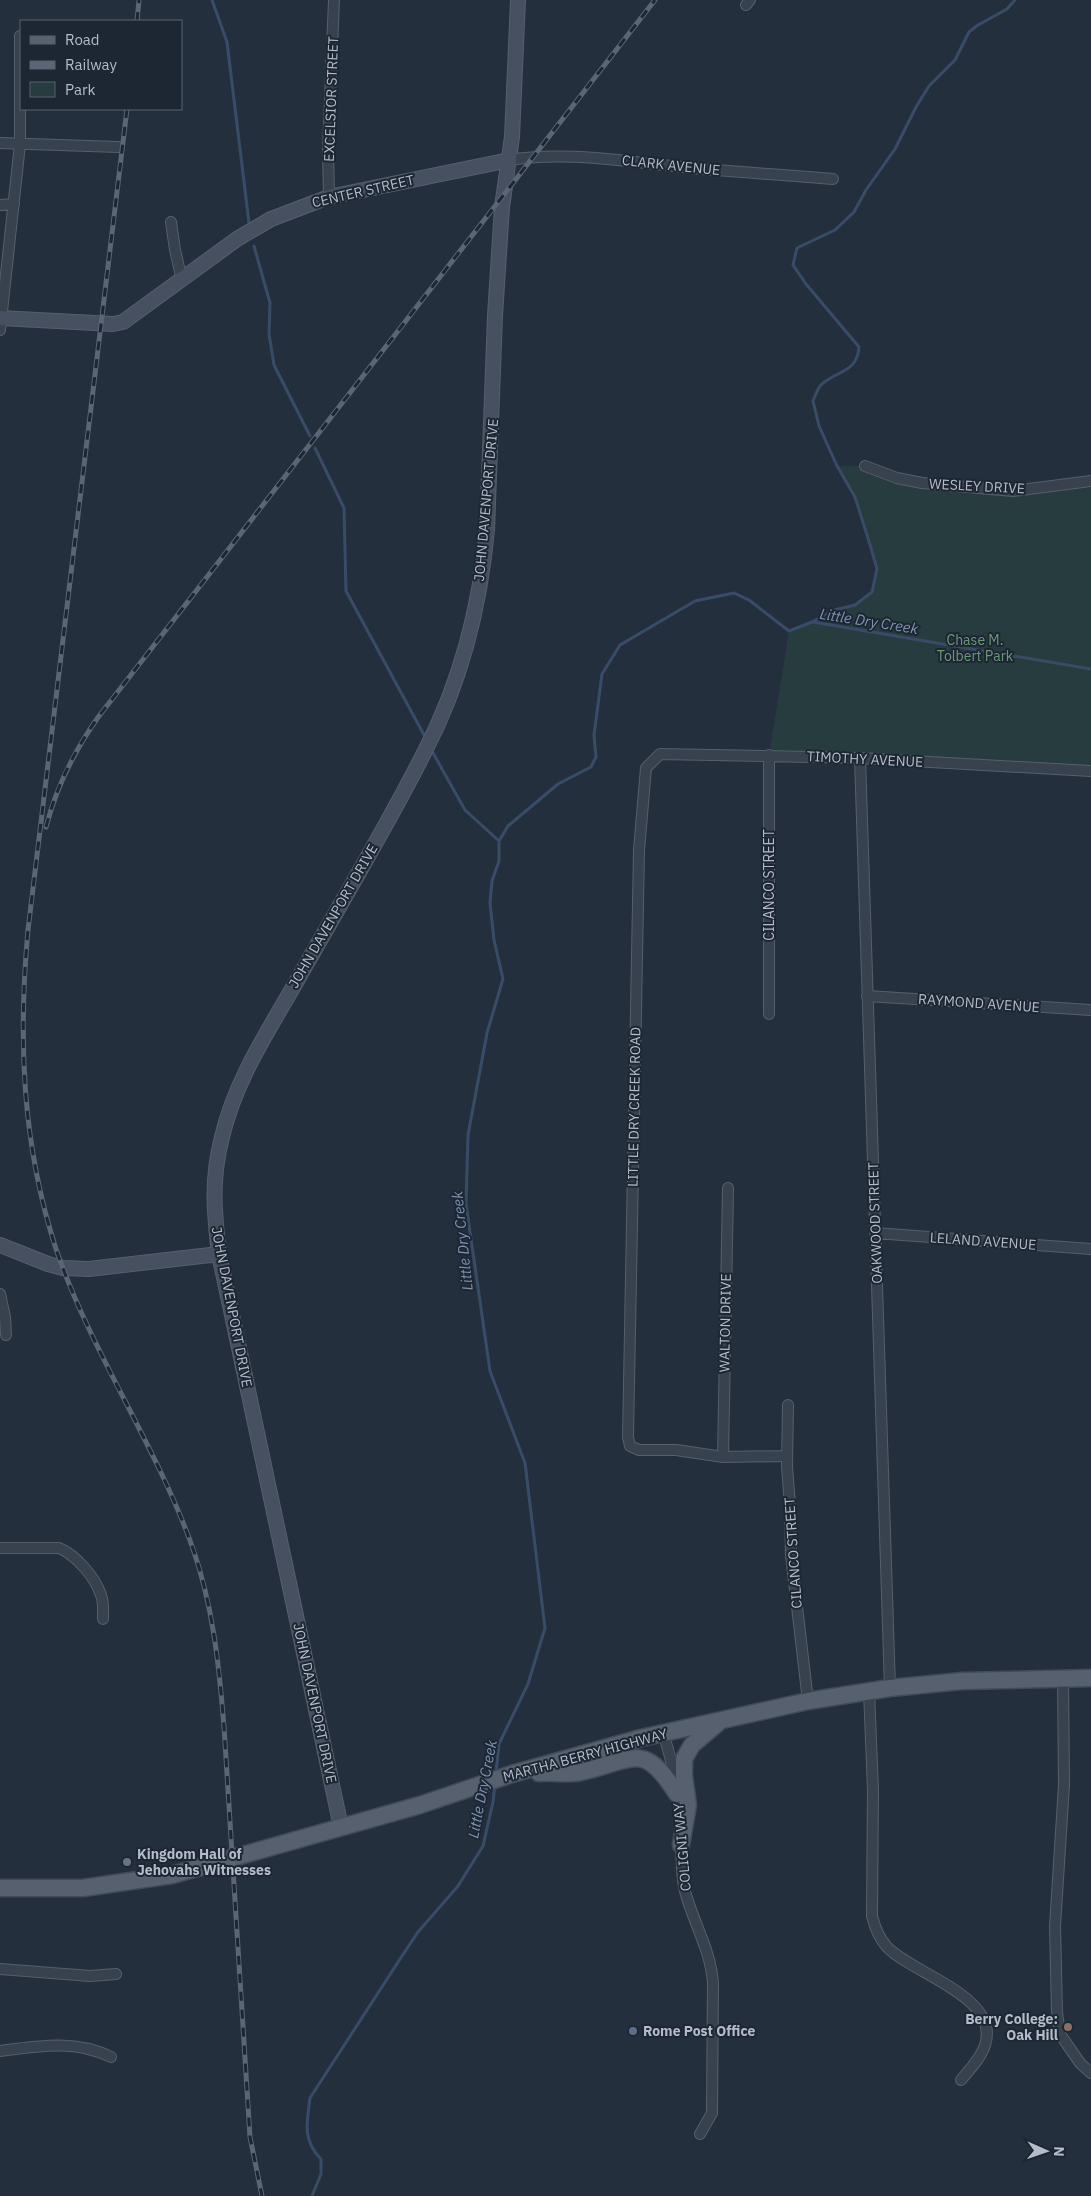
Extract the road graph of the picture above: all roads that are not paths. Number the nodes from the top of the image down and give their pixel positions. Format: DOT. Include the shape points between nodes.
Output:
graph roads {
  1 [pos="334,0"];
  2 [pos="518,0"];
  3 [pos="20,36"];
  4 [pos="0,143"];
  5 [pos="20,144"];
  6 [pos="118,148"];
  7 [pos="509,160"];
  8 [pos="833,179"];
  9 [pos="329,197"];
  10 [pos="14,204"];
  11 [pos="0,205"];
  12 [pos="171,222"];
  13 [pos="182,280"];
  14 [pos="1,322"];
  15 [pos="865,466"];
  16 [pos="1091,481"];
  17 [pos="769,755"];
  18 [pos="860,758"];
  19 [pos="646,768"];
  20 [pos="1091,771"];
  21 [pos="867,996"];
  22 [pos="1091,1010"];
  23 [pos="769,1014"];
  24 [pos="728,1188"];
  25 [pos="876,1233"];
  26 [pos="0,1245"];
  27 [pos="1091,1250"];
  28 [pos="219,1254"];
  29 [pos="0,1294"];
  30 [pos="6,1335"];
  31 [pos="788,1405"];
  32 [pos="787,1456"];
  33 [pos="723,1457"];
  34 [pos="0,1548"];
  35 [pos="103,1619"];
  36 [pos="1063,1678"];
  37 [pos="1091,1678"];
  38 [pos="890,1688"];
  39 [pos="869,1691"];
  40 [pos="808,1701"];
  41 [pos="723,1719"];
  42 [pos="663,1734"];
  43 [pos="552,1768"];
  44 [pos="678,1794"];
  45 [pos="341,1826"];
  46 [pos="681,1845"];
  47 [pos="0,1888"];
  48 [pos="0,1969"];
  49 [pos="116,1974"];
  50 [pos="0,2051"];
  51 [pos="111,2057"];
  52 [pos="1091,2073"];
  53 [pos="961,2080"];
  54 [pos="700,2134"];
  1 -- 9 [label="street, EXCELSIOR STREET"];
  2 -- 7 [label="street, JOHN DAVENPORT DRIVE"];
  3 -- 5 [label="street"];
  4 -- 5 [label="street"];
  5 -- 6 [label="street"];
  5 -- 10 [label="street"];
  7 -- 8 [label="street, CLARK AVENUE" via="583,157"];
  7 -- 9 [label="street, CENTER STREET"];
  7 -- 28 [label="street, JOHN DAVENPORT DRIVE" via="502,208 495,316 486,539 471,629 454,683 427,748 260,1045 236,1094 222,1136 214,1181"];
  9 -- 13 [label="street, CENTER STREET" via="254,228"];
  10 -- 11 [label="street"];
  10 -- 14 [label="street"];
  12 -- 13 [label="street"];
  13 -- 14 [label="street, CENTER STREET" via="123,322"];
  15 -- 16 [label="street, WESLEY DRIVE" via="922,483 1005,490"];
  17 -- 18 [label="street, TIMOTHY AVENUE"];
  17 -- 19 [label="street, TIMOTHY AVENUE" via="660,754"];
  17 -- 23 [label="street, CILANCO STREET"];
  18 -- 20 [label="street, TIMOTHY AVENUE"];
  18 -- 21 [label="street, OAKWOOD STREET"];
  19 -- 33 [label="street, LITTLE DRY CREEK ROAD" via="639,850 628,1437 630,1446 638,1450 676,1450"];
  21 -- 22 [label="street, RAYMOND AVENUE"];
  21 -- 25 [label="street, OAKWOOD STREET"];
  24 -- 33 [label="street, WALTON DRIVE"];
  25 -- 27 [label="street, LELAND AVENUE"];
  25 -- 38 [label="street, OAKWOOD STREET"];
  26 -- 28 [label="street" via="48,1264 89,1270"];
  28 -- 45 [label="street, JOHN DAVENPORT DRIVE"];
  29 -- 30 [label="street"];
  31 -- 32 [label="street, CILANCO STREET"];
  32 -- 33 [label="street"];
  32 -- 40 [label="street, CILANCO STREET" via="791,1555"];
  34 -- 35 [label="street" via="59,1548 66,1551 85,1569 98,1588 103,1600"];
  36 -- 37 [label="main road, MARTHA BERRY HIGHWAY"];
  36 -- 38 [label="main road, MARTHA BERRY HIGHWAY" via="962,1681"];
  36 -- 52 [label="street" via="1064,1785 1055,1926 1057,2012 1060,2034"];
  38 -- 39 [label="main road, MARTHA BERRY HIGHWAY"];
  39 -- 40 [label="main road, MARTHA BERRY HIGHWAY"];
  39 -- 53 [label="street" via="873,1790 872,1916 878,1934 891,1950 968,2000 981,2013 986,2043"];
  40 -- 41 [label="main road, MARTHA BERRY HIGHWAY"];
  41 -- 42 [label="main road, MARTHA BERRY HIGHWAY"];
  41 -- 46 [label="main road" via="692,1745 684,1759 688,1805"];
  42 -- 43 [label="main road, MARTHA BERRY HIGHWAY"];
  42 -- 44 [label="street, COLIGNI WAY"];
  43 -- 44 [label="main road" via="580,1772 636,1756 657,1766"];
  43 -- 45 [label="main road, MARTHA BERRY HIGHWAY" via="512,1774 446,1797"];
  44 -- 46 [label="street, COLIGNI WAY"];
  45 -- 47 [label="main road, MARTHA BERRY HIGHWAY" via="172,1875 83,1888"];
  46 -- 54 [label="street, COLIGNI WAY" via="682,1879 712,1970 713,1983 712,2113"];
  48 -- 49 [label="street" via="90,1976"];
  50 -- 51 [label="street" via="64,2044 91,2048"];
}
